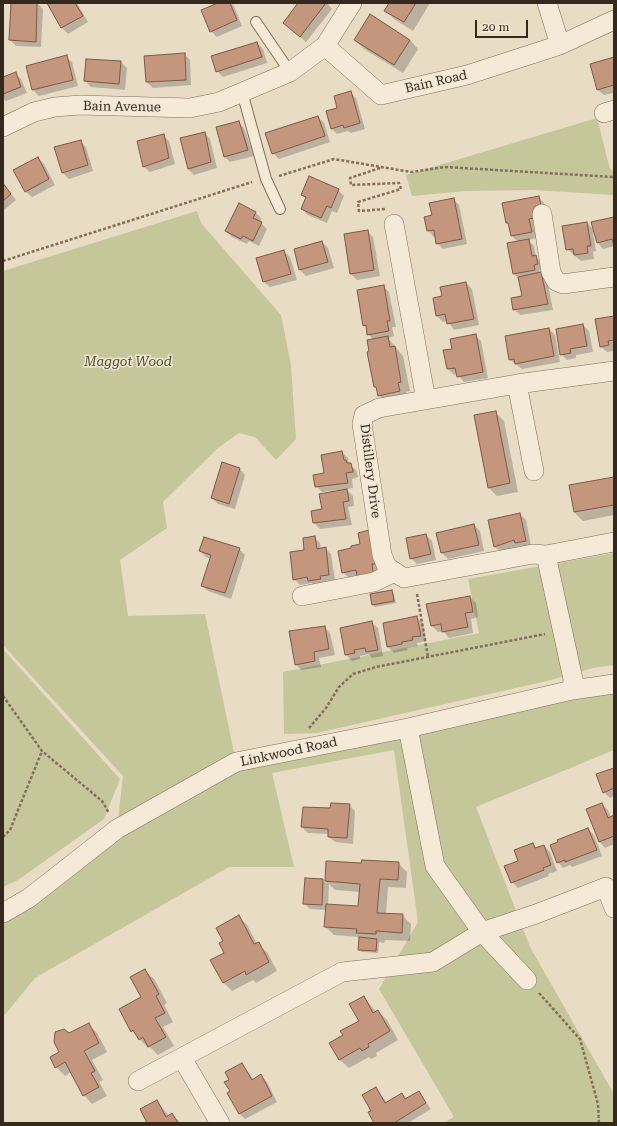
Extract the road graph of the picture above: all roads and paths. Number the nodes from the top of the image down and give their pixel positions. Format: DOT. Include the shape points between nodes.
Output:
graph roads {
  1 [pos="352,3"];
  2 [pos="547,3"];
  3 [pos="614,20"];
  4 [pos="256,22"];
  5 [pos="560,45"];
  6 [pos="325,46"];
  7 [pos="290,72"];
  8 [pos="242,92"];
  9 [pos="3,127"];
  10 [pos="381,167"];
  11 [pos="266,178"];
  12 [pos="614,178"];
  13 [pos="280,209"];
  14 [pos="542,214"];
  15 [pos="392,216"];
  16 [pos="3,261"];
  17 [pos="614,277"];
  18 [pos="614,371"];
  19 [pos="518,384"];
  20 [pos="426,400"];
  21 [pos="534,471"];
  22 [pos="614,542"];
  23 [pos="546,555"];
  24 [pos="395,572"];
  25 [pos="414,576"];
  26 [pos="302,596"];
  27 [pos="562,630"];
  28 [pos="428,657"];
  29 [pos="614,684"];
  30 [pos="572,690"];
  31 [pos="3,696"];
  32 [pos="408,728"];
  33 [pos="307,730"];
  34 [pos="42,751"];
  35 [pos="113,820"];
  36 [pos="3,837"];
  37 [pos="610,885"];
  38 [pos="614,908"];
  39 [pos="3,913"];
  40 [pos="482,932"];
  41 [pos="527,980"];
  42 [pos="182,1058"];
  43 [pos="138,1081"];
  44 [pos="220,1123"];
  45 [pos="599,1123"];
  1 -- 6 [label="street, Bain Avenue"];
  2 -- 5 [label="street"];
  3 -- 5 [label="street, Bain Road"];
  4 -- 7 [label="lane"];
  5 -- 6 [label="street, Bain Road" via="467,75 381,95"];
  6 -- 7 [label="street, Bain Avenue"];
  7 -- 8 [label="street, Bain Avenue"];
  8 -- 9 [label="street, Bain Avenue" via="219,102 190,108 80,105 55,107 34,112"];
  8 -- 11 [label="lane"];
  10 -- 11 [label="path" via="334,159"];
  10 -- 12 [label="path" via="411,172 445,167"];
  10 -- 15 [label="path" via="350,178 351,185 399,183 401,190 358,202 359,211"];
  11 -- 13 [label="lane"];
  11 -- 16 [label="path"];
  14 -- 17 [label="street" via="552,272 556,281 563,284"];
  15 -- 20 [label="street"];
  18 -- 19 [label="street, Distillery Drive"];
  19 -- 20 [label="street, Distillery Drive"];
  19 -- 21 [label="street"];
  20 -- 24 [label="street, Distillery Drive" via="379,408 364,415 362,424 382,555 387,567"];
  22 -- 23 [label="street"];
  23 -- 25 [label="street" via="533,554"];
  23 -- 27 [label="street"];
  24 -- 25 [label="street" via="404,578"];
  24 -- 26 [label="street" via="374,582"];
  25 -- 28 [label="path"];
  27 -- 28 [label="path"];
  27 -- 30 [label="street" via="573,679"];
  28 -- 33 [label="path" via="353,674 341,684"];
  29 -- 30 [label="street, Linkwood Road"];
  30 -- 32 [label="street, Linkwood Road"];
  31 -- 34 [label="path"];
  32 -- 39 [label="street, Linkwood Road" via="236,762 117,829 29,898"];
  32 -- 40 [label="street" via="435,866"];
  34 -- 35 [label="path" via="102,801"];
  34 -- 36 [label="path" via="10,830"];
  37 -- 38 [label="street"];
  37 -- 40 [label="street"];
  40 -- 41 [label="street"];
  40 -- 42 [label="street" via="433,962 342,972"];
  41 -- 45 [label="path" via="580,1039 598,1104"];
  42 -- 43 [label="street"];
  42 -- 44 [label="street"];
}
